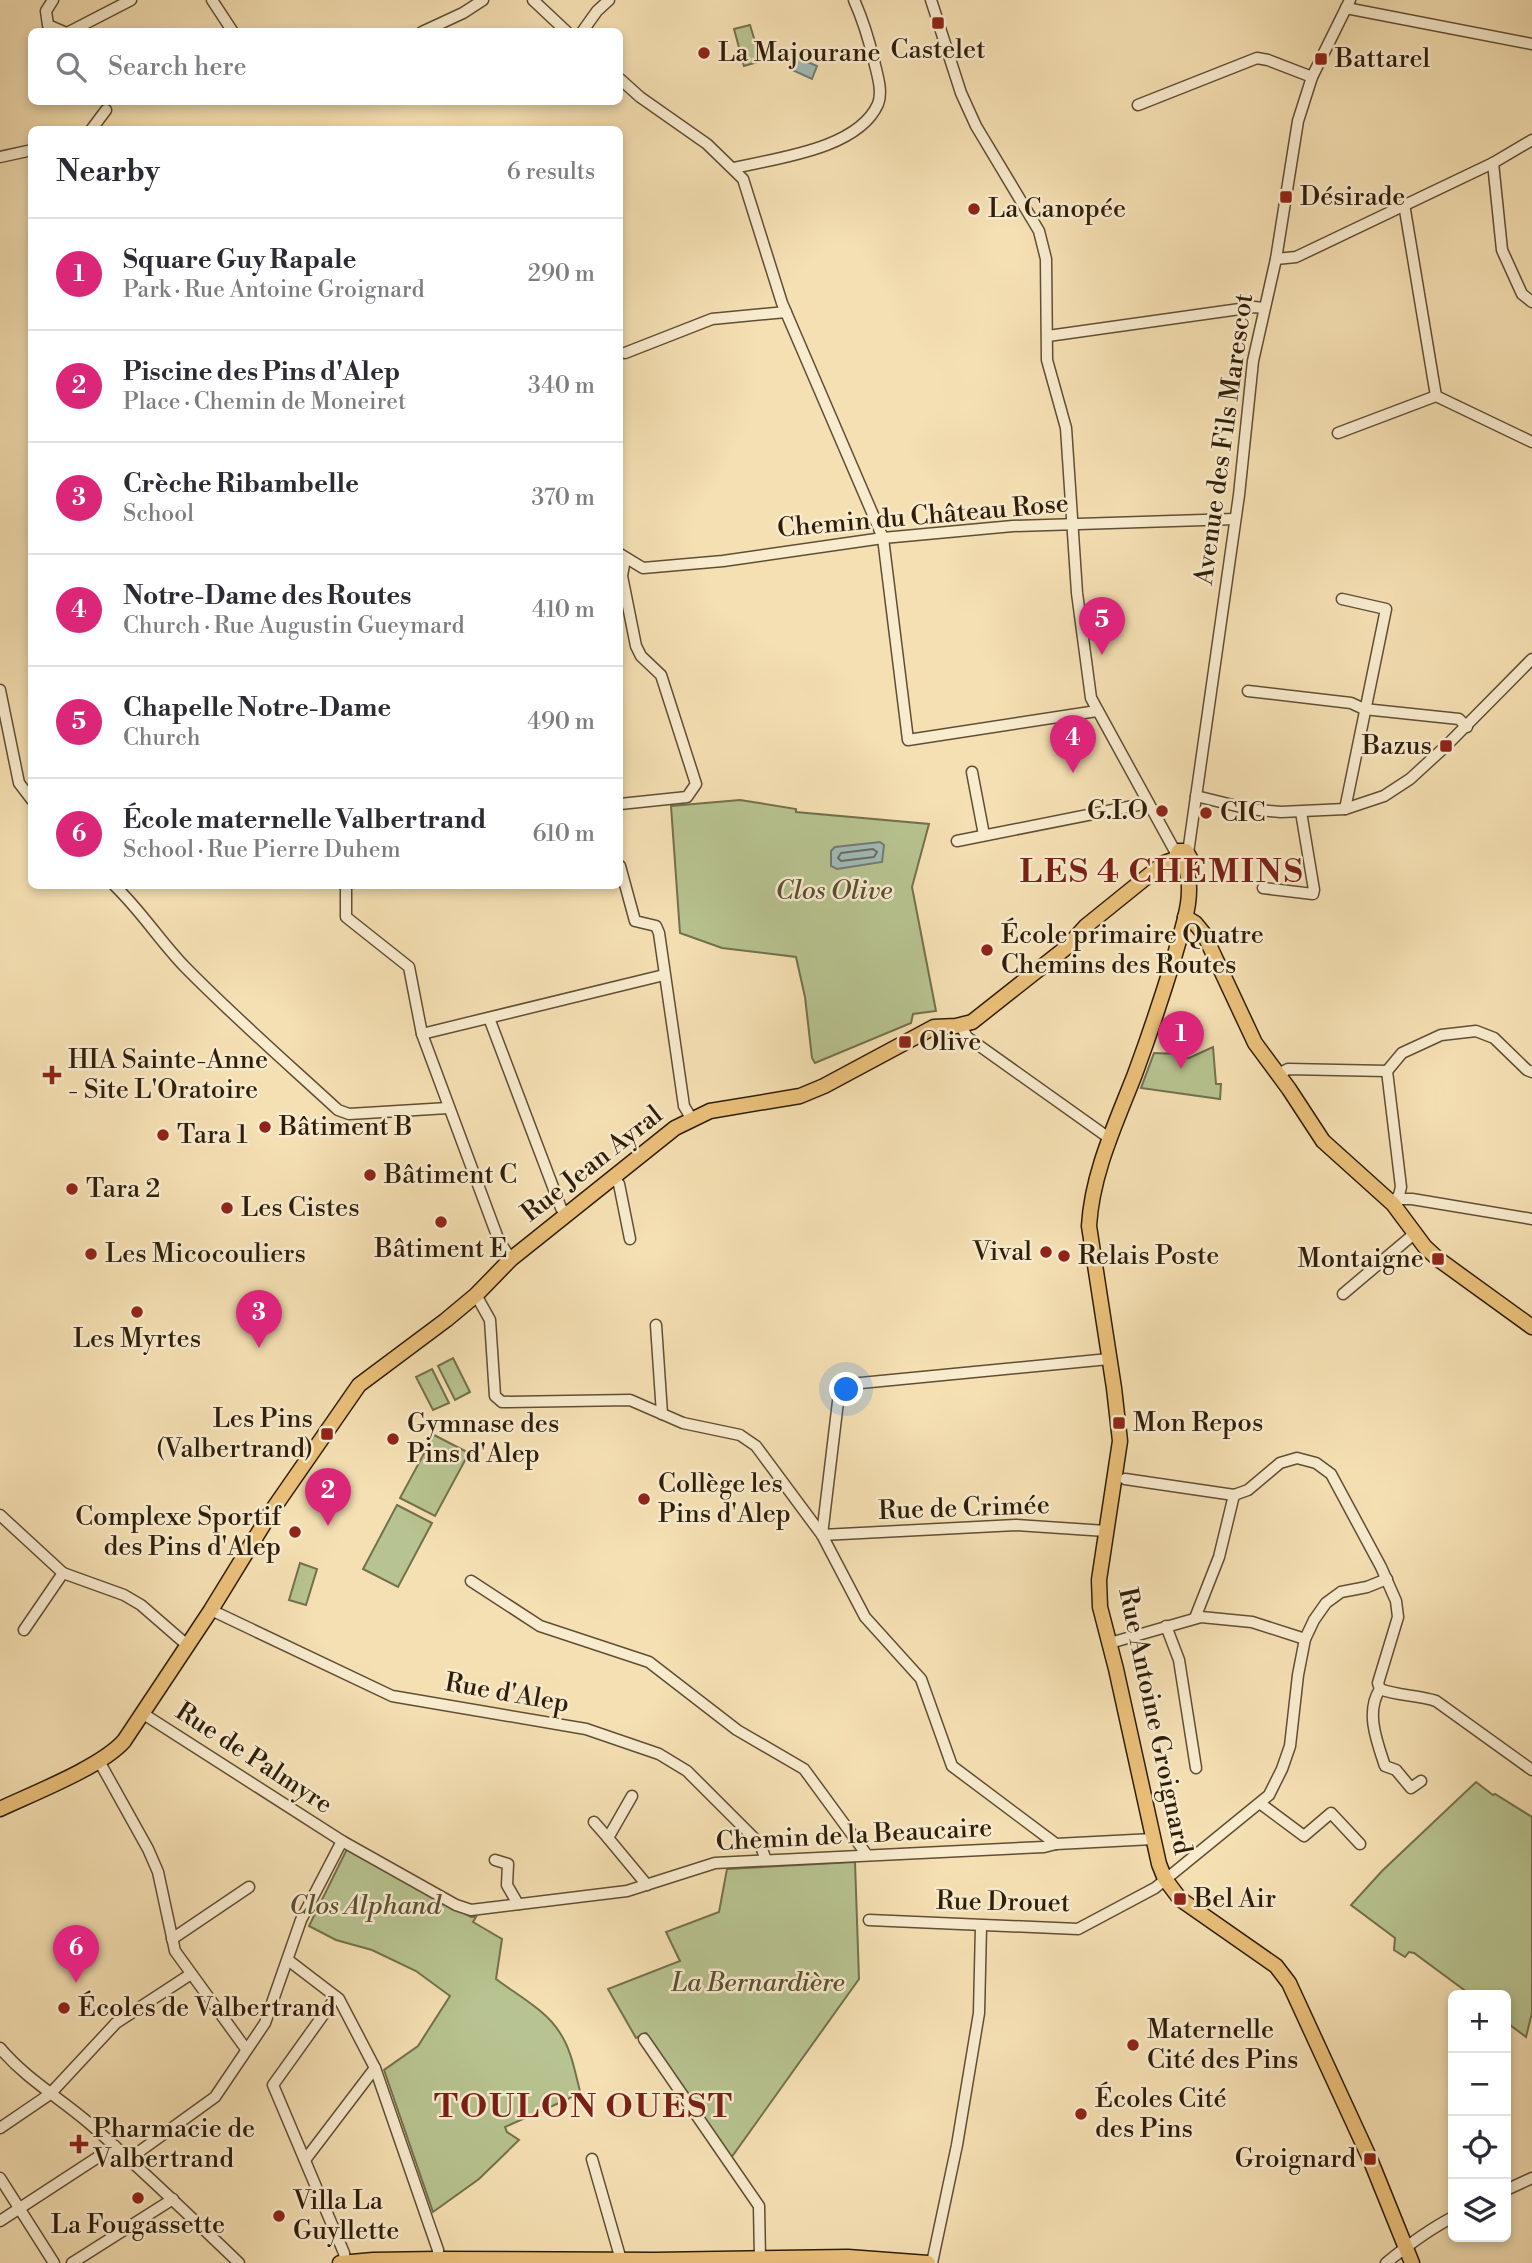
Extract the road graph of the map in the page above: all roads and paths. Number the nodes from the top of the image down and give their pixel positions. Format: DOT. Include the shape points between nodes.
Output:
graph roads {
  1 [pos="53,0"];
  2 [pos="131,0"];
  3 [pos="212,0"];
  4 [pos="483,0"];
  5 [pos="533,0"];
  6 [pos="609,0"];
  7 [pos="854,0"];
  8 [pos="931,0"];
  9 [pos="1348,4"];
  10 [pos="56,28"];
  11 [pos="75,28"];
  12 [pos="230,28"];
  13 [pos="431,28"];
  14 [pos="563,28"];
  15 [pos="585,28"];
  16 [pos="1532,44"];
  17 [pos="1312,77"];
  18 [pos="623,82"];
  19 [pos="1138,105"];
  20 [pos="106,110"];
  21 [pos="93,126"];
  22 [pos="1530,141"];
  23 [pos="28,151"];
  24 [pos="0,157"];
  25 [pos="1493,163"];
  26 [pos="734,169"];
  27 [pos="1404,204"];
  28 [pos="1276,259"];
  29 [pos="1532,302"];
  30 [pos="1264,308"];
  31 [pos="786,312"];
  32 [pos="1048,336"];
  33 [pos="625,353"];
  34 [pos="1436,396"];
  35 [pos="1338,433"];
  36 [pos="1532,442"];
  37 [pos="1235,519"];
  38 [pos="1073,525"];
  39 [pos="883,538"];
  40 [pos="623,557"];
  41 [pos="623,581"];
  42 [pos="1342,599"];
  43 [pos="1532,659"];
  44 [pos="0,690"];
  45 [pos="1248,691"];
  46 [pos="1364,709"];
  47 [pos="1097,711"];
  48 [pos="1467,727"];
  49 [pos="972,772"];
  50 [pos="28,795"];
  51 [pos="1196,796"];
  52 [pos="1148,803"];
  53 [pos="623,804"];
  54 [pos="1345,809"];
  55 [pos="1301,812"];
  56 [pos="984,835"];
  57 [pos="957,841"];
  58 [pos="1181,858"];
  59 [pos="623,877"];
  60 [pos="1263,888"];
  61 [pos="118,889"];
  62 [pos="346,889"];
  63 [pos="1185,917"];
  64 [pos="664,975"];
  65 [pos="489,1018"];
  66 [pos="961,1026"];
  67 [pos="422,1034"];
  68 [pos="1387,1071"];
  69 [pos="1532,1072"];
  70 [pos="1277,1075"];
  71 [pos="448,1108"];
  72 [pos="691,1118"];
  73 [pos="1110,1138"];
  74 [pos="612,1178"];
  75 [pos="1392,1203"];
  76 [pos="566,1215"];
  77 [pos="1532,1219"];
  78 [pos="1415,1234"];
  79 [pos="630,1239"];
  80 [pos="510,1259"];
  81 [pos="1343,1294"];
  82 [pos="476,1295"];
  83 [pos="656,1325"];
  84 [pos="1532,1327"];
  85 [pos="1109,1359"];
  86 [pos="662,1414"];
  87 [pos="1125,1479"];
  88 [pos="1234,1495"];
  89 [pos="0,1516"];
  90 [pos="1106,1531"];
  91 [pos="822,1535"];
  92 [pos="63,1573"];
  93 [pos="1387,1579"];
  94 [pos="471,1581"];
  95 [pos="211,1610"];
  96 [pos="1195,1618"];
  97 [pos="1166,1626"];
  98 [pos="24,1630"];
  99 [pos="1305,1639"];
  100 [pos="1110,1643"];
  101 [pos="187,1645"];
  102 [pos="1380,1689"];
  103 [pos="142,1713"];
  104 [pos="99,1761"];
  105 [pos="1196,1768"];
  106 [pos="1532,1769"];
  107 [pos="1421,1781"];
  108 [pos="632,1796"];
  109 [pos="1261,1804"];
  110 [pos="0,1809"];
  111 [pos="594,1822"];
  112 [pos="608,1838"];
  113 [pos="1153,1839"];
  114 [pos="342,1841"];
  115 [pos="1056,1844"];
  116 [pos="1360,1844"];
  117 [pos="867,1855"];
  118 [pos="495,1860"];
  119 [pos="766,1860"];
  120 [pos="1165,1879"];
  121 [pos="647,1885"];
  122 [pos="249,1887"];
  123 [pos="518,1904"];
  124 [pos="869,1920"];
  125 [pos="981,1926"];
  126 [pos="172,1939"];
  127 [pos="288,1960"];
  128 [pos="191,1975"];
  129 [pos="336,1997"];
  130 [pos="644,2039"];
  131 [pos="0,2048"];
  132 [pos="246,2049"];
  133 [pos="375,2068"];
  134 [pos="50,2094"];
  135 [pos="0,2128"];
  136 [pos="115,2146"];
  137 [pos="129,2159"];
  138 [pos="592,2159"];
  139 [pos="305,2160"];
  140 [pos="0,2178"];
  141 [pos="1532,2178"];
  142 [pos="1511,2188"];
  143 [pos="173,2199"];
  144 [pos="19,2208"];
  145 [pos="1448,2220"];
  146 [pos="0,2221"];
  147 [pos="1404,2242"];
  148 [pos="438,2259"];
  149 [pos="760,2259"];
  150 [pos="621,2260"];
  151 [pos="902,2261"];
  152 [pos="54,2263"];
  153 [pos="72,2263"];
  154 [pos="239,2263"];
  155 [pos="343,2263"];
  156 [pos="930,2263"];
  157 [pos="1386,2263"];
  158 [pos="1412,2263"];
  1 -- 10 [label="street" via="46,10 48,25"];
  2 -- 11 [label="street"];
  3 -- 12 [label="street"];
  4 -- 13 [label="street"];
  5 -- 14 [label="street"];
  6 -- 15 [label="street"];
  7 -- 26 [label="street" via="879,88 878,103 866,120 850,134 820,147"];
  8 -- 32 [label="street" via="971,115 1039,231 1046,259"];
  9 -- 16 [label="street"];
  9 -- 17 [label="street, Avenue des Fils Marescot"];
  17 -- 19 [label="street" via="1257,58"];
  17 -- 28 [label="street, Avenue des Fils Marescot" via="1298,121"];
  18 -- 26 [label="street"];
  20 -- 21 [label="street"];
  22 -- 25 [label="street"];
  23 -- 24 [label="street"];
  25 -- 27 [label="street"];
  25 -- 29 [label="street" via="1502,250 1522,294"];
  26 -- 31 [label="street" via="743,179"];
  27 -- 28 [label="street" via="1296,257"];
  27 -- 34 [label="street"];
  28 -- 30 [label="street, Avenue des Fils Marescot"];
  30 -- 32 [label="street"];
  30 -- 37 [label="street, Avenue des Fils Marescot"];
  31 -- 33 [label="street" via="712,319"];
  31 -- 39 [label="street"];
  32 -- 38 [label="street" via="1047,360 1066,428"];
  34 -- 35 [label="street"];
  34 -- 36 [label="street"];
  37 -- 38 [label="street, Chemin du Château Rose"];
  37 -- 51 [label="street, Avenue des Fils Marescot"];
  38 -- 39 [label="street, Chemin du Château Rose"];
  38 -- 47 [label="street" via="1077,593 1091,698"];
  39 -- 40 [label="street, Chemin du Château Rose" via="643,568"];
  39 -- 47 [label="street" via="908,740"];
  41 -- 53 [label="street" via="636,646 661,675 696,785 687,797"];
  42 -- 46 [label="street" via="1386,609"];
  43 -- 48 [label="street"];
  44 -- 50 [label="street" via="19,783"];
  45 -- 46 [label="street" via="1351,703"];
  46 -- 48 [label="street" via="1459,719"];
  46 -- 54 [label="street"];
  47 -- 52 [label="street"];
  48 -- 54 [label="street" via="1395,790"];
  49 -- 56 [label="street"];
  51 -- 55 [label="street" via="1256,810"];
  51 -- 58 [label="street, Avenue des Fils Marescot"];
  52 -- 56 [label="street"];
  52 -- 58 [label="street"];
  54 -- 55 [label="street"];
  55 -- 60 [label="street" via="1313,894"];
  56 -- 57 [label="street"];
  58 -- 63 [label="main road" via="1190,886"];
  58 -- 66 [label="main road, Rue Jean Ayral" via="1159,867 1067,947"];
  59 -- 64 [label="street" via="635,921 656,926 659,933"];
  61 -- 71 [label="street" via="205,987 338,1110 349,1114"];
  62 -- 67 [label="street" via="346,917 409,967"];
  63 -- 70 [label="main road" via="1204,934 1255,1043"];
  63 -- 73 [label="main road, Rue Antoine Groignard" via="1158,1010"];
  64 -- 65 [label="street"];
  64 -- 72 [label="street" via="684,1106"];
  65 -- 67 [label="street"];
  65 -- 76 [label="street"];
  66 -- 72 [label="main road, Rue Jean Ayral" via="934,1027 800,1096"];
  66 -- 73 [label="street" via="967,1037"];
  67 -- 71 [label="street"];
  68 -- 69 [label="street" via="1402,1053 1441,1035 1476,1031 1494,1038"];
  68 -- 70 [label="street" via="1288,1069"];
  68 -- 75 [label="street" via="1401,1187"];
  70 -- 75 [label="main road" via="1328,1147"];
  71 -- 80 [label="street"];
  72 -- 74 [label="main road, Rue Jean Ayral"];
  73 -- 85 [label="main road, Rue Antoine Groignard" via="1090,1204 1089,1226"];
  74 -- 76 [label="main road, Rue Jean Ayral"];
  74 -- 79 [label="street" via="619,1184"];
  75 -- 77 [label="street" via="1412,1199"];
  75 -- 78 [label="main road"];
  76 -- 80 [label="main road, Rue Jean Ayral"];
  78 -- 81 [label="street"];
  78 -- 84 [label="main road" via="1438,1259"];
  80 -- 82 [label="main road, Rue Jean Ayral"];
  82 -- 86 [label="street" via="490,1320 495,1396 502,1402 630,1401"];
  82 -- 95 [label="main road, Rue Jean Ayral" via="359,1385"];
  83 -- 86 [label="street"];
  85 -- 90 [label="main road, Rue Antoine Groignard" via="1120,1441"];
  85 -- 91 [label="street" via="839,1385"];
  86 -- 91 [label="street" via="740,1435 756,1446"];
  87 -- 88 [label="street"];
  88 -- 93 [label="street" via="1248,1490 1280,1463 1297,1458 1316,1463 1331,1474"];
  88 -- 96 [label="street" via="1219,1557"];
  89 -- 92 [label="street"];
  90 -- 91 [label="street, Rue de Crimée" via="1016,1525"];
  90 -- 100 [label="main road, Rue Antoine Groignard" via="1098,1593"];
  91 -- 115 [label="street" via="866,1616 921,1679 952,1766"];
  92 -- 98 [label="street"];
  92 -- 101 [label="street" via="124,1595"];
  93 -- 99 [label="street" via="1341,1592 1326,1602"];
  93 -- 102 [label="street" via="1398,1616"];
  94 -- 117 [label="street" via="540,1626 649,1662 737,1730 804,1769"];
  95 -- 101 [label="main road, Rue Jean Ayral"];
  95 -- 119 [label="street, Rue d'Alep" via="392,1696 586,1729 659,1754 687,1771 760,1844"];
  96 -- 97 [label="street"];
  96 -- 99 [label="street" via="1252,1622"];
  97 -- 100 [label="street"];
  97 -- 105 [label="street" via="1179,1660"];
  99 -- 109 [label="street" via="1290,1746"];
  100 -- 113 [label="main road, Rue Antoine Groignard"];
  101 -- 103 [label="main road, Rue Jean Ayral"];
  102 -- 106 [label="street" via="1436,1701"];
  102 -- 107 [label="street" via="1372,1710 1385,1766 1396,1770 1411,1788"];
  103 -- 104 [label="main road, Rue Jean Ayral" via="117,1749"];
  103 -- 114 [label="street, Rue de Palmyre"];
  104 -- 110 [label="main road, Rue Jean Ayral"];
  104 -- 126 [label="street" via="158,1872"];
  108 -- 112 [label="street"];
  109 -- 116 [label="street" via="1304,1836 1331,1814"];
  109 -- 120 [label="street, Rue Drouet"];
  111 -- 112 [label="street"];
  112 -- 121 [label="street"];
  113 -- 115 [label="street, Chemin de la Beaucaire"];
  113 -- 120 [label="main road, Rue Antoine Groignard"];
  114 -- 123 [label="street, Chemin de la Beaucaire" via="463,1908"];
  114 -- 127 [label="street" via="302,1920"];
  115 -- 117 [label="street, Chemin de la Beaucaire"];
  117 -- 119 [label="street, Chemin de la Beaucaire"];
  118 -- 123 [label="street" via="508,1864 507,1885"];
  119 -- 121 [label="street, Chemin de la Beaucaire" via="715,1863"];
  120 -- 125 [label="street, Rue Drouet" via="1077,1929"];
  120 -- 147 [label="main road, Rue Antoine Groignard" via="1188,1905 1276,1966 1289,1983"];
  121 -- 123 [label="street, Chemin de la Beaucaire"];
  122 -- 126 [label="street"];
  124 -- 125 [label="street, Rue Drouet"];
  125 -- 156 [label="street" via="979,2013 957,2145"];
  126 -- 128 [label="street"];
  127 -- 129 [label="street"];
  127 -- 132 [label="street" via="265,2023"];
  128 -- 132 [label="street"];
  128 -- 134 [label="street" via="116,2023"];
  129 -- 133 [label="street"];
  129 -- 139 [label="street" via="273,2085"];
  130 -- 149 [label="street" via="759,2206"];
  131 -- 134 [label="street"];
  132 -- 137 [label="street" via="215,2097"];
  133 -- 139 [label="street"];
  133 -- 148 [label="street"];
  134 -- 135 [label="street"];
  134 -- 136 [label="street"];
  136 -- 137 [label="street"];
  136 -- 144 [label="street"];
  137 -- 143 [label="street"];
  138 -- 150 [label="street"];
  139 -- 155 [label="street" via="344,2253"];
  140 -- 144 [label="street"];
  141 -- 142 [label="street"];
  143 -- 153 [label="street"];
  143 -- 154 [label="street"];
  144 -- 146 [label="street"];
  144 -- 152 [label="street"];
  145 -- 147 [label="street" via="1420,2234 1416,2242"];
  147 -- 157 [label="street"];
  147 -- 158 [label="main road, Rue Antoine Groignard"];
  148 -- 150 [label="main road"];
  148 -- 155 [label="main road"];
  149 -- 150 [label="main road"];
  149 -- 151 [label="main road"];
  151 -- 156 [label="main road"];
}
